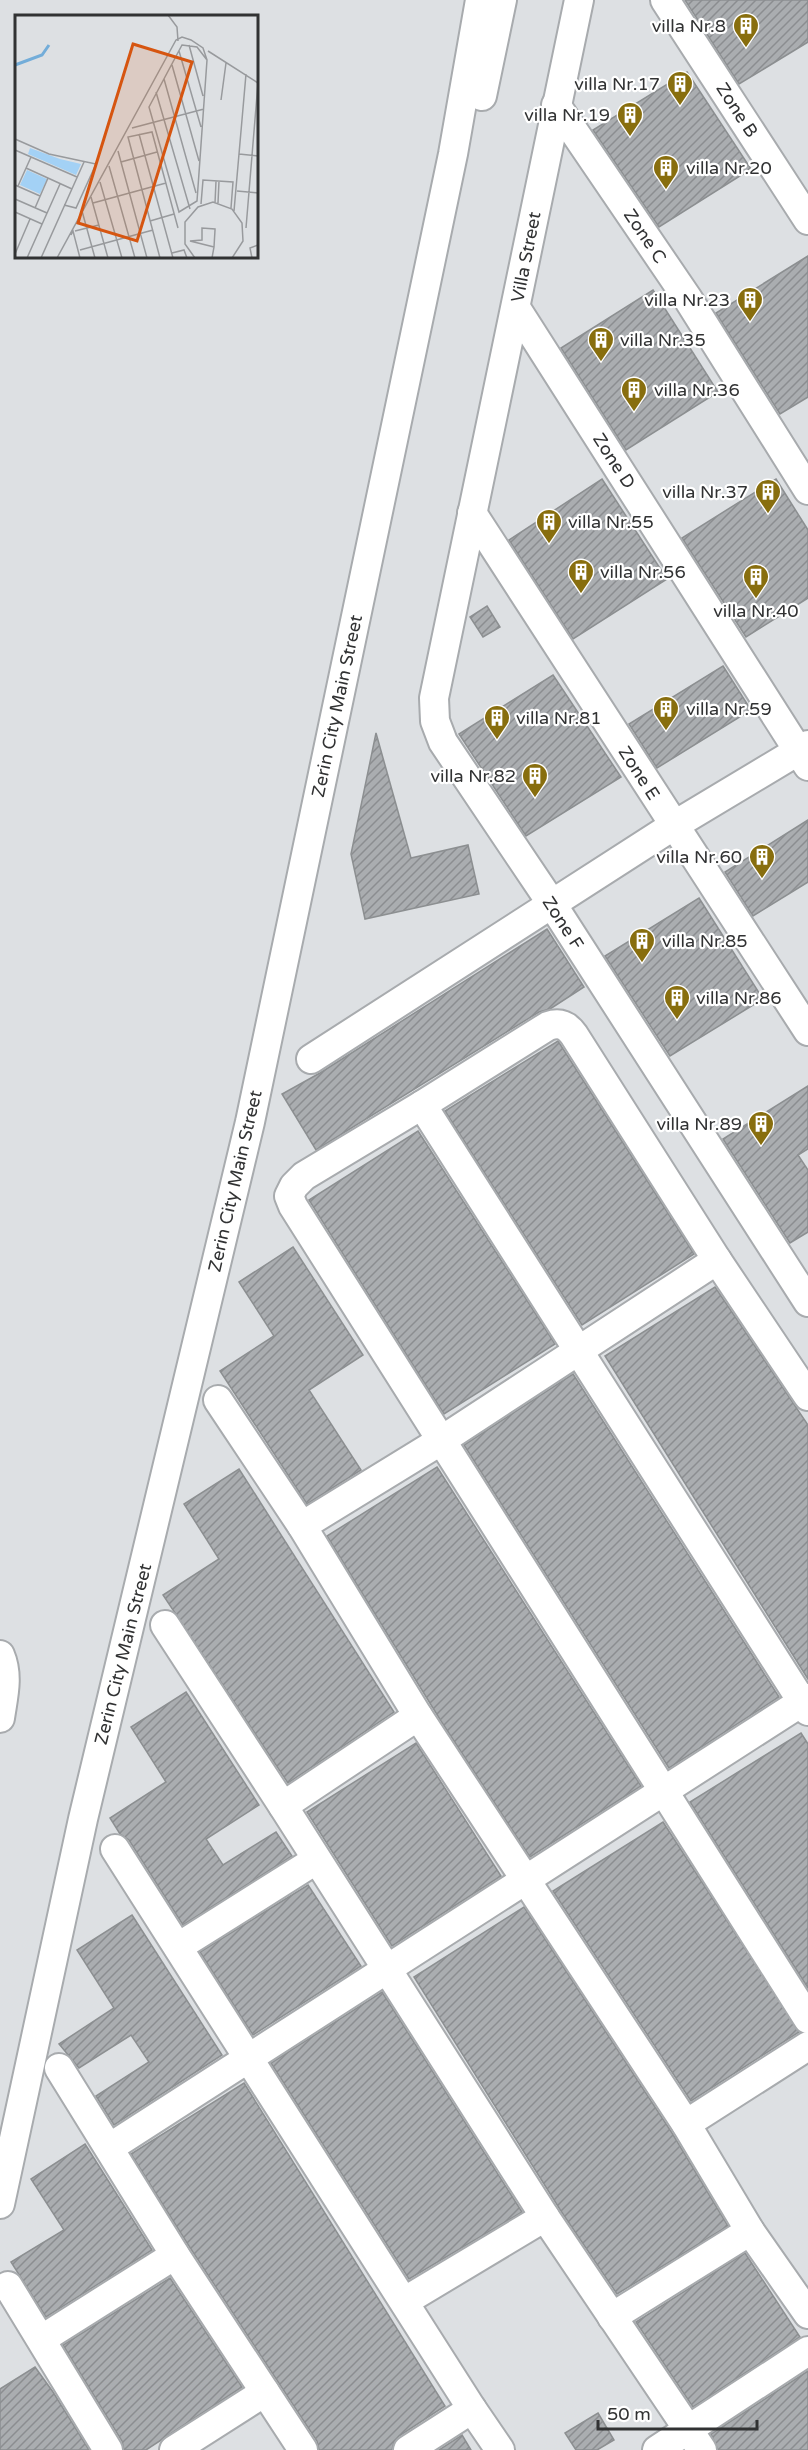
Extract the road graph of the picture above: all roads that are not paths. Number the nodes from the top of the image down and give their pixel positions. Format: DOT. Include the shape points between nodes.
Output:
graph roads {
  1 [pos="480,0"];
  2 [pos="502,0"];
  3 [pos="579,0"];
  4 [pos="665,0"];
  5 [pos="556,105"];
  6 [pos="453,154"];
  7 [pos="808,220"];
  8 [pos="516,308"];
  9 [pos="808,490"];
  10 [pos="472,513"];
  11 [pos="805,754"];
  12 [pos="673,826"];
  13 [pos="552,904"];
  14 [pos="808,1031"];
  15 [pos="311,1059"];
  16 [pos="422,1105"];
  17 [pos="717,1260"];
  18 [pos="808,1302"];
  19 [pos="579,1351"];
  20 [pos="808,1396"];
  21 [pos="218,1400"];
  22 [pos="442,1440"];
  23 [pos="302,1526"];
  24 [pos="165,1625"];
  25 [pos="0,1655"];
  26 [pos="806,1704"];
  27 [pos="418,1716"];
  28 [pos="0,1718"];
  29 [pos="663,1790"];
  30 [pos="283,1806"];
  31 [pos="115,1849"];
  32 [pos="316,1860"];
  33 [pos="524,1880"];
  34 [pos="178,1947"];
  35 [pos="386,1969"];
  36 [pos="808,2019"];
  37 [pos="808,2046"];
  38 [pos="249,2058"];
  39 [pos="59,2068"];
  40 [pos="686,2124"];
  41 [pos="109,2148"];
  42 [pos="0,2204"];
  43 [pos="545,2217"];
  44 [pos="750,2231"];
  45 [pos="175,2255"];
  46 [pos="8,2286"];
  47 [pos="405,2301"];
  48 [pos="808,2314"];
  49 [pos="612,2317"];
  50 [pos="42,2339"];
  51 [pos="808,2351"];
  52 [pos="265,2392"];
  53 [pos="472,2409"];
  54 [pos="695,2440"];
  55 [pos="108,2450"];
  56 [pos="174,2450"];
  57 [pos="303,2450"];
  58 [pos="408,2450"];
  59 [pos="500,2450"];
  60 [pos="657,2450"];
  1 -- 6 [label="street, Zerin City Main Street"];
  2 -- 6 [label="street, Zerin City Main Street" via="481,100"];
  3 -- 5 [label="street, Villa Street"];
  4 -- 7 [label="street, Zone B"];
  5 -- 8 [label="street, Villa Street"];
  5 -- 9 [label="street, Zone C" via="688,299"];
  6 -- 42 [label="street, Zerin City Main Street" via="250,1122 83,1819"];
  8 -- 10 [label="street, Villa Street"];
  8 -- 11 [label="street, Zone D"];
  10 -- 12 [label="street, Zone E"];
  10 -- 13 [label="street, Zone F" via="434,699 435,721 443,742"];
  11 -- 12 [label="street"];
  12 -- 13 [label="street"];
  12 -- 14 [label="street, Zone E"];
  13 -- 15 [label="street"];
  13 -- 18 [label="street, Zone F"];
  16 -- 17 [label="street" via="548,1026 561,1024 574,1035"];
  16 -- 19 [label="street"];
  16 -- 22 [label="street" via="304,1176 290,1196 292,1206"];
  17 -- 19 [label="street"];
  17 -- 20 [label="street"];
  19 -- 22 [label="street"];
  19 -- 26 [label="street"];
  21 -- 23 [label="street"];
  22 -- 23 [label="street"];
  22 -- 29 [label="street"];
  23 -- 27 [label="street"];
  24 -- 30 [label="street"];
  25 -- 28 [label="street" via="6,1683"];
  26 -- 29 [label="street"];
  27 -- 30 [label="street"];
  27 -- 33 [label="street"];
  29 -- 33 [label="street"];
  29 -- 36 [label="street"];
  30 -- 32 [label="street"];
  31 -- 34 [label="street"];
  32 -- 34 [label="street"];
  32 -- 35 [label="street"];
  33 -- 35 [label="street"];
  33 -- 40 [label="street"];
  34 -- 38 [label="street"];
  35 -- 38 [label="street"];
  35 -- 43 [label="street"];
  37 -- 40 [label="street"];
  38 -- 41 [label="street"];
  38 -- 47 [label="street"];
  39 -- 41 [label="street"];
  40 -- 44 [label="street"];
  41 -- 45 [label="street"];
  43 -- 47 [label="street"];
  43 -- 49 [label="street"];
  44 -- 48 [label="street"];
  44 -- 49 [label="street"];
  45 -- 50 [label="street"];
  45 -- 52 [label="street"];
  46 -- 50 [label="street"];
  47 -- 53 [label="street"];
  49 -- 54 [label="street"];
  50 -- 55 [label="street"];
  51 -- 54 [label="street"];
  52 -- 56 [label="street"];
  52 -- 57 [label="street"];
  53 -- 58 [label="street"];
  53 -- 59 [label="street"];
  54 -- 60 [label="street"];
}
